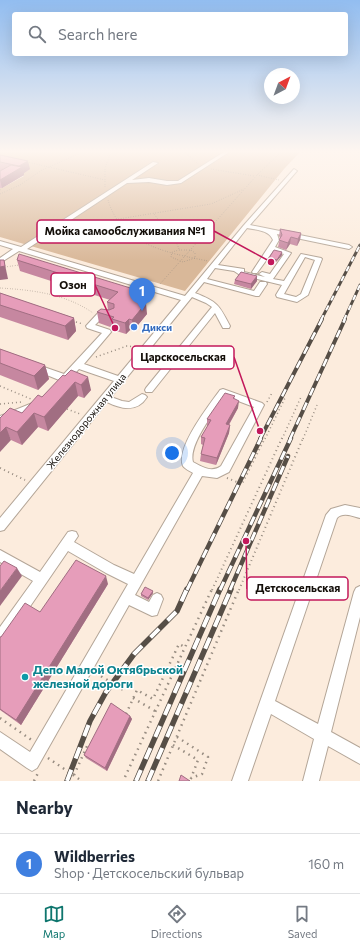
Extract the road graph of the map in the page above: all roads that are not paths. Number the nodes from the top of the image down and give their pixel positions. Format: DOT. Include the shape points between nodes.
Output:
graph roads {
  1 [pos="115,188"];
  2 [pos="279,188"];
  3 [pos="246,226"];
  4 [pos="268,231"];
  5 [pos="0,243"];
  6 [pos="349,247"];
  7 [pos="271,248"];
  8 [pos="20,249"];
  9 [pos="0,261"];
  10 [pos="216,264"];
  11 [pos="237,270"];
  12 [pos="255,272"];
  13 [pos="231,279"];
  14 [pos="204,280"];
  15 [pos="263,284"];
  16 [pos="286,284"];
  17 [pos="226,286"];
  18 [pos="189,296"];
  19 [pos="216,307"];
  20 [pos="111,318"];
  21 [pos="226,326"];
  22 [pos="29,365"];
  23 [pos="78,365"];
  24 [pos="65,378"];
  25 [pos="120,380"];
  26 [pos="56,388"];
  27 [pos="105,398"];
  28 [pos="41,402"];
  29 [pos="0,420"];
  30 [pos="199,472"];
  31 [pos="360,514"];
  32 [pos="0,526"];
  33 [pos="0,556"];
  34 [pos="42,579"];
  35 [pos="136,581"];
  36 [pos="360,592"];
  37 [pos="127,597"];
  38 [pos="157,599"];
  39 [pos="0,638"];
  40 [pos="267,704"];
  41 [pos="323,735"];
  42 [pos="0,740"];
  43 [pos="360,756"];
  44 [pos="240,781"];
  45 [pos="311,781"];
  1 -- 8 [label="street"];
  2 -- 3 [label="street, Железнодорожная улица"];
  3 -- 4 [label="street"];
  3 -- 10 [label="street, Железнодорожная улица"];
  4 -- 6 [label="street"];
  4 -- 7 [label="street" via="276,240"];
  5 -- 8 [label="street"];
  7 -- 12 [label="street"];
  7 -- 12 [label="street" via="288,252 272,277"];
  8 -- 9 [label="street"];
  8 -- 18 [label="street" via="155,289"];
  10 -- 11 [label="street"];
  10 -- 14 [label="street, Железнодорожная улица"];
  11 -- 12 [label="street"];
  11 -- 16 [label="street" via="242,274"];
  13 -- 17 [label="street"];
  14 -- 17 [label="street"];
  14 -- 18 [label="street, Железнодорожная улица"];
  15 -- 17 [label="street" via="256,294"];
  16 -- 16 [label="street" via="303,256 319,260 304,295 297,300 280,295"];
  18 -- 19 [label="street" via="209,301"];
  18 -- 25 [label="street, Железнодорожная улица"];
  19 -- 21 [label="street"];
  19 -- 27 [label="street" via="134,405 129,406"];
  20 -- 23 [label="street" via="101,315 90,326 107,332"];
  22 -- 24 [label="street"];
  23 -- 24 [label="street"];
  23 -- 25 [label="street"];
  24 -- 26 [label="street"];
  25 -- 27 [label="street, Железнодорожная улица"];
  27 -- 32 [label="street, Железнодорожная улица"];
  28 -- 29 [label="street"];
  30 -- 30 [label="street" via="188,465 186,460 194,435 223,392 259,405 225,469 214,474"];
  30 -- 35 [label="street"];
  31 -- 40 [label="street" via="340,509 332,515"];
  33 -- 34 [label="street"];
  34 -- 35 [label="street" via="69,540 110,569"];
  34 -- 39 [label="street"];
  35 -- 37 [label="street"];
  36 -- 41 [label="street"];
  37 -- 38 [label="street" via="152,610"];
  37 -- 42 [label="street" via="32,763"];
  40 -- 41 [label="street"];
  40 -- 44 [label="street"];
  41 -- 43 [label="street"];
  41 -- 45 [label="street"];
}
